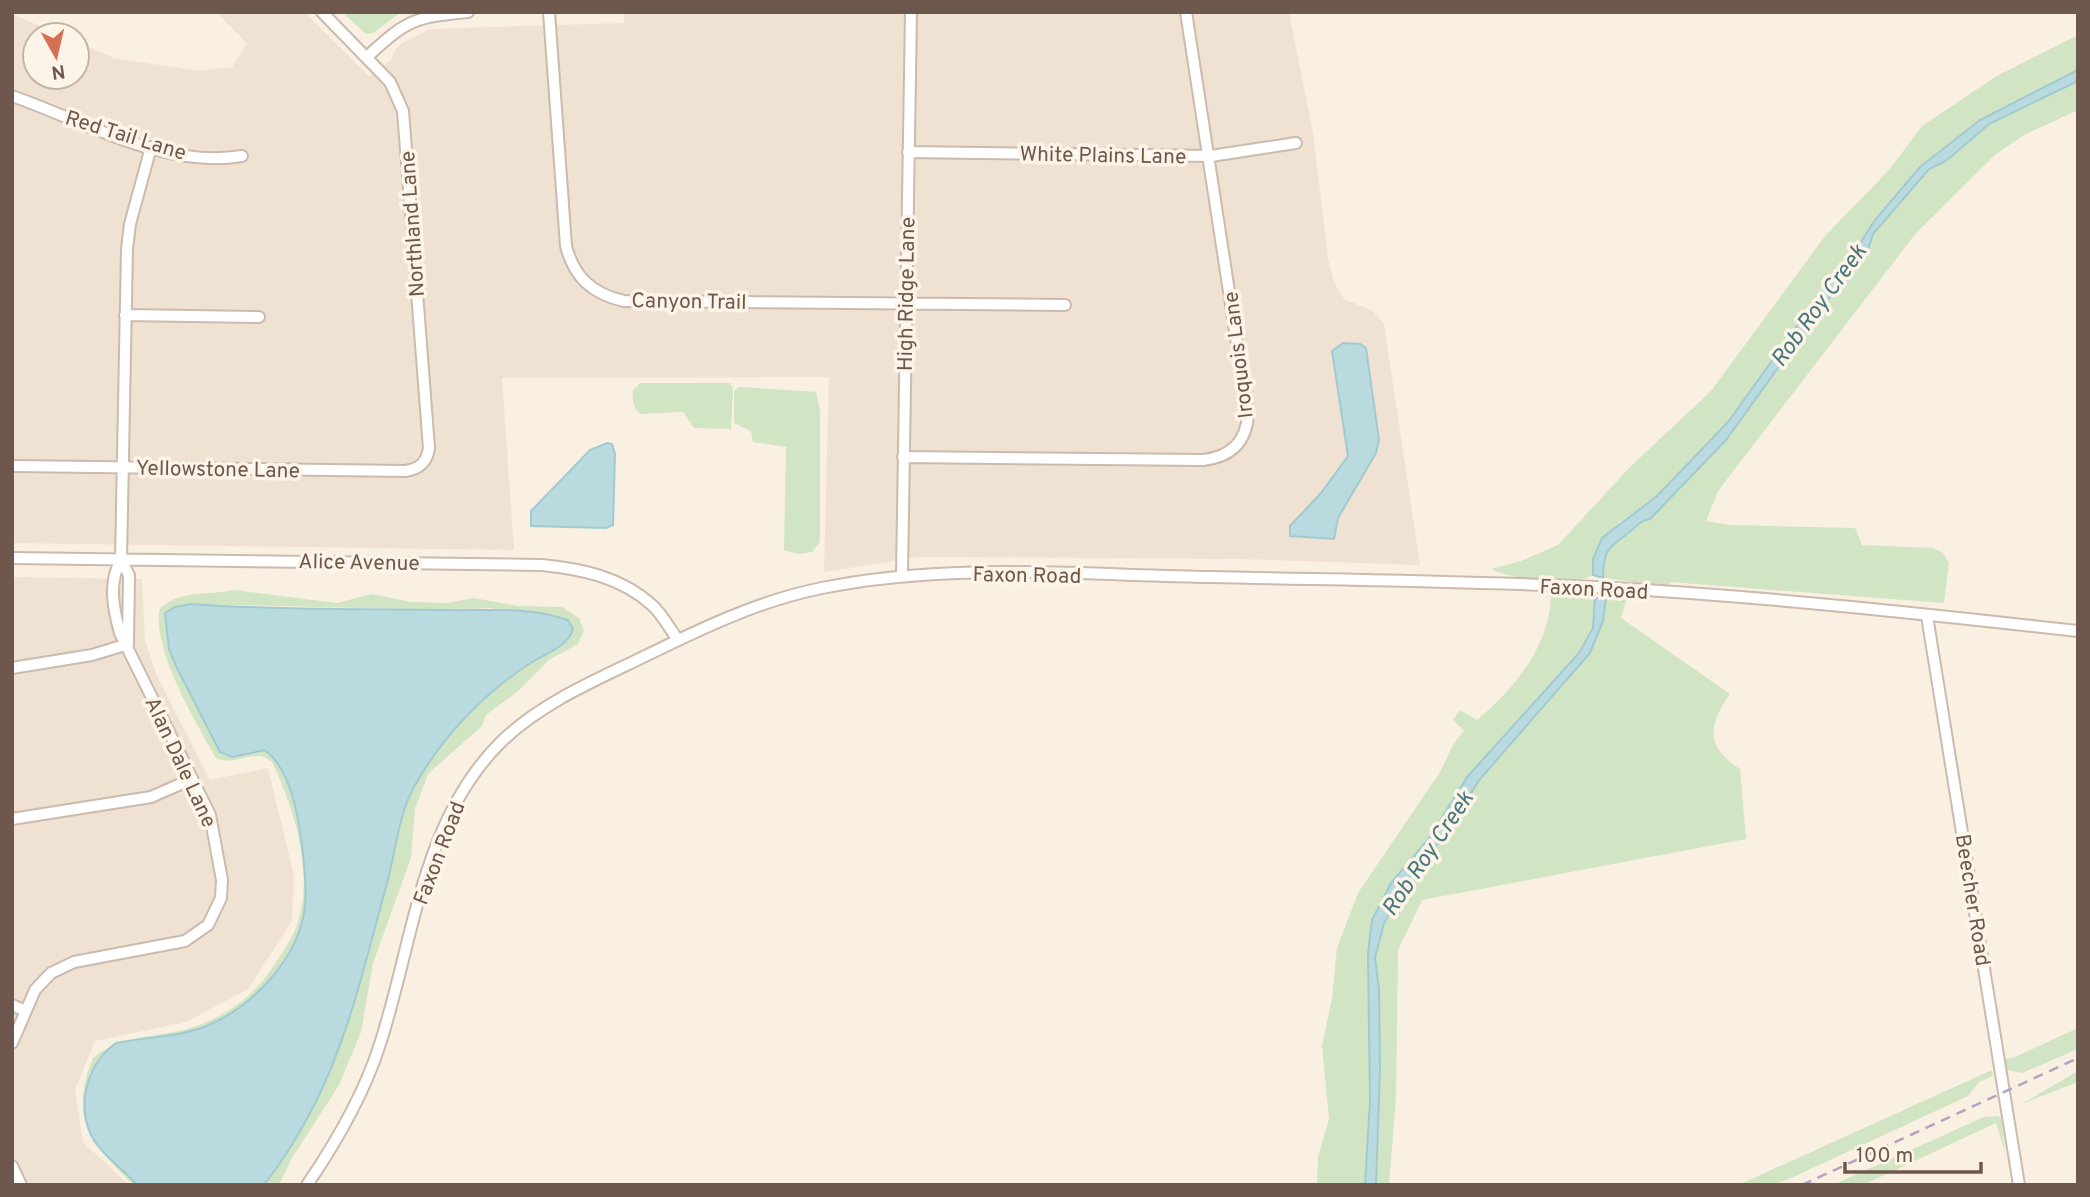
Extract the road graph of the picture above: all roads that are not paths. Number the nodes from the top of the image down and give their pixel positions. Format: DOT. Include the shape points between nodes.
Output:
graph roads {
  1 [pos="323,12"];
  2 [pos="468,12"];
  3 [pos="549,12"];
  4 [pos="911,12"];
  5 [pos="1186,12"];
  6 [pos="368,56"];
  7 [pos="12,96"];
  8 [pos="1296,143"];
  9 [pos="151,147"];
  10 [pos="908,152"];
  11 [pos="242,156"];
  12 [pos="1211,156"];
  13 [pos="906,304"];
  14 [pos="1065,305"];
  15 [pos="125,316"];
  16 [pos="259,317"];
  17 [pos="903,457"];
  18 [pos="423,464"];
  19 [pos="12,466"];
  20 [pos="122,467"];
  21 [pos="12,558"];
  22 [pos="121,560"];
  23 [pos="902,575"];
  24 [pos="1927,616"];
  25 [pos="2078,631"];
  26 [pos="678,640"];
  27 [pos="128,644"];
  28 [pos="12,668"];
  29 [pos="192,779"];
  30 [pos="12,820"];
  31 [pos="12,1005"];
  32 [pos="26,1011"];
  33 [pos="12,1043"];
  34 [pos="12,1166"];
  35 [pos="21,1185"];
  36 [pos="307,1185"];
  37 [pos="2019,1185"];
  1 -- 6 [label="street, Northland Lane"];
  2 -- 6 [label="street" via="414,20"];
  3 -- 13 [label="street, Canyon Trail" via="566,246 579,277 596,291 624,300"];
  4 -- 10 [label="street, High Ridge Lane"];
  5 -- 12 [label="street, Iroquois Lane"];
  6 -- 18 [label="street, Northland Lane" via="390,82 403,111 429,448"];
  7 -- 9 [label="street, Red Tail Lane"];
  8 -- 12 [label="street, White Plains Lane"];
  9 -- 11 [label="street, Red Tail Lane" via="212,161"];
  9 -- 15 [label="street, Alan Dale Lane" via="130,225"];
  10 -- 12 [label="street, White Plains Lane"];
  10 -- 13 [label="street, High Ridge Lane"];
  12 -- 17 [label="street, Iroquois Lane" via="1248,415 1238,446 1203,460"];
  13 -- 14 [label="street, Canyon Trail"];
  13 -- 17 [label="street, High Ridge Lane"];
  15 -- 16 [label="street"];
  15 -- 20 [label="street, Alan Dale Lane"];
  17 -- 23 [label="street, High Ridge Lane"];
  18 -- 20 [label="street, Yellowstone Lane" via="405,471"];
  19 -- 20 [label="street, Yellowstone Lane"];
  20 -- 22 [label="street, Alan Dale Lane"];
  21 -- 22 [label="street, Alice Avenue"];
  22 -- 26 [label="street, Alice Avenue" via="584,569 623,585 653,606"];
  22 -- 27 [label="street, Alan Dale Lane" via="129,575"];
  22 -- 27 [label="street, Alan Dale Lane" via="112,575 114,605 120,633"];
  23 -- 24 [label="street, Faxon Road" via="1614,588"];
  23 -- 26 [label="street, Faxon Road" via="817,588 740,612"];
  24 -- 25 [label="street, Faxon Road"];
  24 -- 37 [label="street, Beecher Road"];
  26 -- 36 [label="street, Faxon Road" via="540,712 502,742 472,776 448,819 426,875 379,1047 352,1111"];
  27 -- 28 [label="street"];
  27 -- 29 [label="street, Alan Dale Lane"];
  29 -- 30 [label="street" via="151,797"];
  29 -- 32 [label="street, Alan Dale Lane" via="210,815 222,880 221,898 208,925 177,944 66,965 42,981"];
  31 -- 32 [label="street"];
  32 -- 33 [label="street, Alan Dale Lane"];
  34 -- 35 [label="street"];
}
